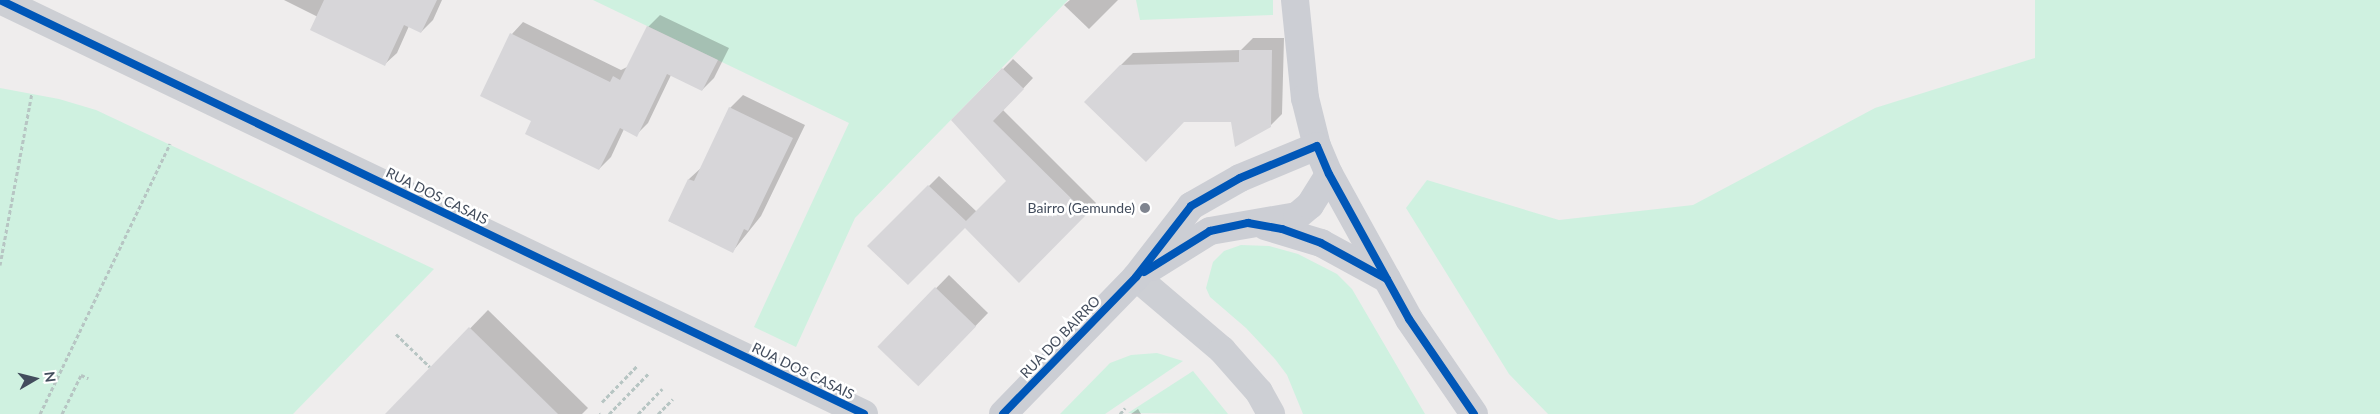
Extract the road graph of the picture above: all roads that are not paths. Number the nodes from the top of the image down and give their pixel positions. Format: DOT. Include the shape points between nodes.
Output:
graph roads {
  1 [pos="0,0"];
  2 [pos="1295,0"];
  3 [pos="1317,146"];
  4 [pos="1329,174"];
  5 [pos="1248,223"];
  6 [pos="1136,277"];
  7 [pos="1387,279"];
  8 [pos="864,414"];
  9 [pos="1003,414"];
  10 [pos="1271,414"];
  11 [pos="1474,414"];
  1 -- 8 [label="street, RUA DOS CASAIS"];
  2 -- 3 [label="street" via="1305,98"];
  3 -- 4 [label="street"];
  3 -- 6 [label="street, RUA DO BAIRRO" via="1240,178 1192,206"];
  4 -- 5 [label="street, RUA DO BAIRRO" via="1310,206 1297,216"];
  4 -- 7 [label="street"];
  5 -- 6 [label="street, RUA DO BAIRRO" via="1210,231"];
  5 -- 7 [label="street, RUA DO BAIRRO" via="1282,229 1321,243"];
  6 -- 9 [label="street, RUA DO BAIRRO"];
  6 -- 10 [label="street" via="1222,350 1259,392"];
  7 -- 11 [label="street" via="1428,348"];
}
